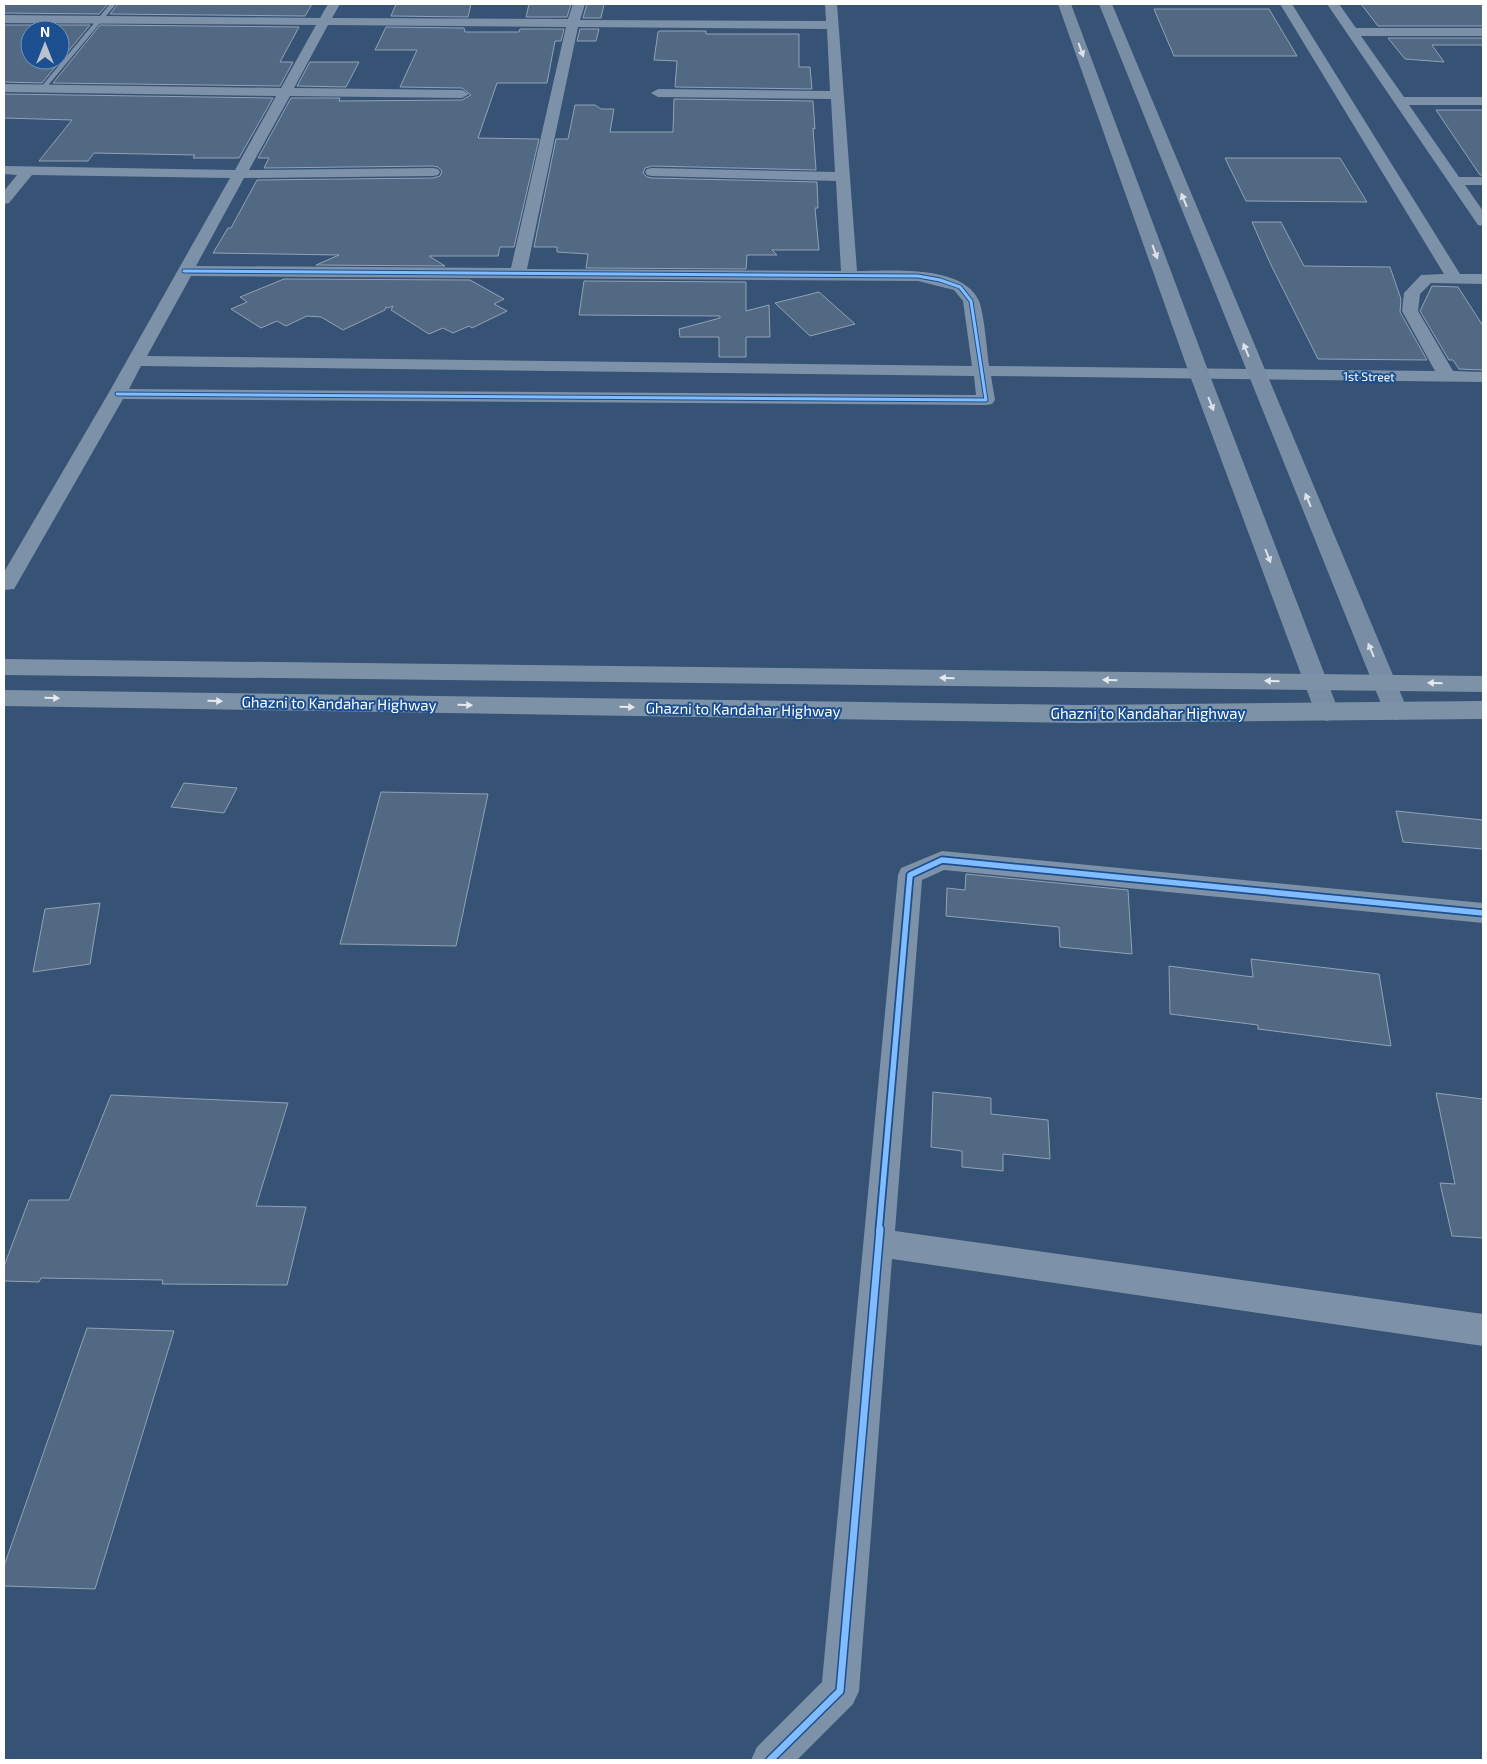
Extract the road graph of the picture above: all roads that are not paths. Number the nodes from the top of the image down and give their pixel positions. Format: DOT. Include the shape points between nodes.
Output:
graph roads {
  1 [pos="113,4"];
  2 [pos="334,4"];
  3 [pos="579,4"];
  4 [pos="831,4"];
  5 [pos="1064,4"];
  6 [pos="1105,4"];
  7 [pos="1286,4"];
  8 [pos="1333,4"];
  9 [pos="4,19"];
  10 [pos="100,20"];
  11 [pos="324,21"];
  12 [pos="573,23"];
  13 [pos="832,25"];
  14 [pos="1352,32"];
  15 [pos="1483,32"];
  16 [pos="4,88"];
  17 [pos="43,88"];
  18 [pos="284,92"];
  19 [pos="658,93"];
  20 [pos="462,94"];
  21 [pos="837,95"];
  22 [pos="1400,101"];
  23 [pos="1483,101"];
  24 [pos="4,170"];
  25 [pos="27,171"];
  26 [pos="433,172"];
  27 [pos="652,172"];
  28 [pos="238,174"];
  29 [pos="842,177"];
  30 [pos="1455,181"];
  31 [pos="1483,181"];
  32 [pos="4,200"];
  33 [pos="1483,222"];
  34 [pos="184,271"];
  35 [pos="518,273"];
  36 [pos="849,275"];
  37 [pos="1455,278"];
  38 [pos="1483,279"];
  39 [pos="134,362"];
  40 [pos="982,370"];
  41 [pos="1199,373"];
  42 [pos="1256,374"];
  43 [pos="1447,377"];
  44 [pos="1483,377"];
  45 [pos="117,394"];
  46 [pos="7,584"];
  47 [pos="4,667"];
  48 [pos="1316,682"];
  49 [pos="1385,683"];
  50 [pos="1483,684"];
  51 [pos="4,698"];
  52 [pos="1483,710"];
  53 [pos="1396,711"];
  54 [pos="1327,712"];
  55 [pos="1483,913"];
  56 [pos="878,1243"];
  57 [pos="1483,1330"];
  58 [pos="770,1760"];
  1 -- 10 [label="lane"];
  2 -- 11 [label="street"];
  3 -- 12 [label="street"];
  4 -- 13 [label="street"];
  5 -- 41 [label="street, one-way"];
  42 -- 6 [label="street, one-way"];
  7 -- 37 [label="street"];
  8 -- 14 [label="street"];
  9 -- 10 [label="street"];
  10 -- 11 [label="street"];
  10 -- 17 [label="lane"];
  11 -- 12 [label="street"];
  11 -- 18 [label="street"];
  12 -- 13 [label="street"];
  12 -- 35 [label="street"];
  13 -- 21 [label="street"];
  14 -- 15 [label="street"];
  14 -- 22 [label="street"];
  16 -- 17 [label="street"];
  17 -- 18 [label="street"];
  18 -- 20 [label="street"];
  18 -- 28 [label="street"];
  19 -- 21 [label="street"];
  21 -- 29 [label="street"];
  22 -- 23 [label="street"];
  22 -- 30 [label="street"];
  24 -- 25 [label="street"];
  25 -- 28 [label="street"];
  25 -- 32 [label="street"];
  26 -- 28 [label="street"];
  27 -- 29 [label="street"];
  28 -- 34 [label="street"];
  29 -- 36 [label="street"];
  30 -- 31 [label="street"];
  30 -- 33 [label="street"];
  34 -- 35 [label="street"];
  34 -- 39 [label="street"];
  35 -- 36 [label="street"];
  36 -- 40 [label="street" via="918,276 960,287 971,301"];
  37 -- 38 [label="street"];
  37 -- 43 [label="street" via="1427,278 1412,293 1410,311"];
  39 -- 40 [label="street, 1st Street"];
  39 -- 45 [label="street"];
  40 -- 41 [label="street, 1st Street"];
  40 -- 45 [label="street" via="986,400"];
  41 -- 42 [label="street, 1st Street"];
  41 -- 48 [label="street, one-way"];
  42 -- 43 [label="street, 1st Street"];
  49 -- 42 [label="street, one-way"];
  43 -- 44 [label="street, 1st Street"];
  45 -- 46 [label="street"];
  48 -- 47 [label="highway, Ghazni to Kandahar Highway, one-way"];
  48 -- 49 [label="highway, Ghazni to Kandahar Highway"];
  48 -- 54 [label="street"];
  50 -- 49 [label="highway, Ghazni to Kandahar Highway, one-way"];
  49 -- 53 [label="street"];
  51 -- 54 [label="highway, Ghazni to Kandahar Highway, one-way" via="1079,714"];
  52 -- 53 [label="highway, Ghazni to Kandahar Highway"];
  53 -- 54 [label="highway, Ghazni to Kandahar Highway"];
  55 -- 56 [label="street" via="942,860 910,875"];
  56 -- 57 [label="street"];
  56 -- 58 [label="street" via="840,1691"];
}
